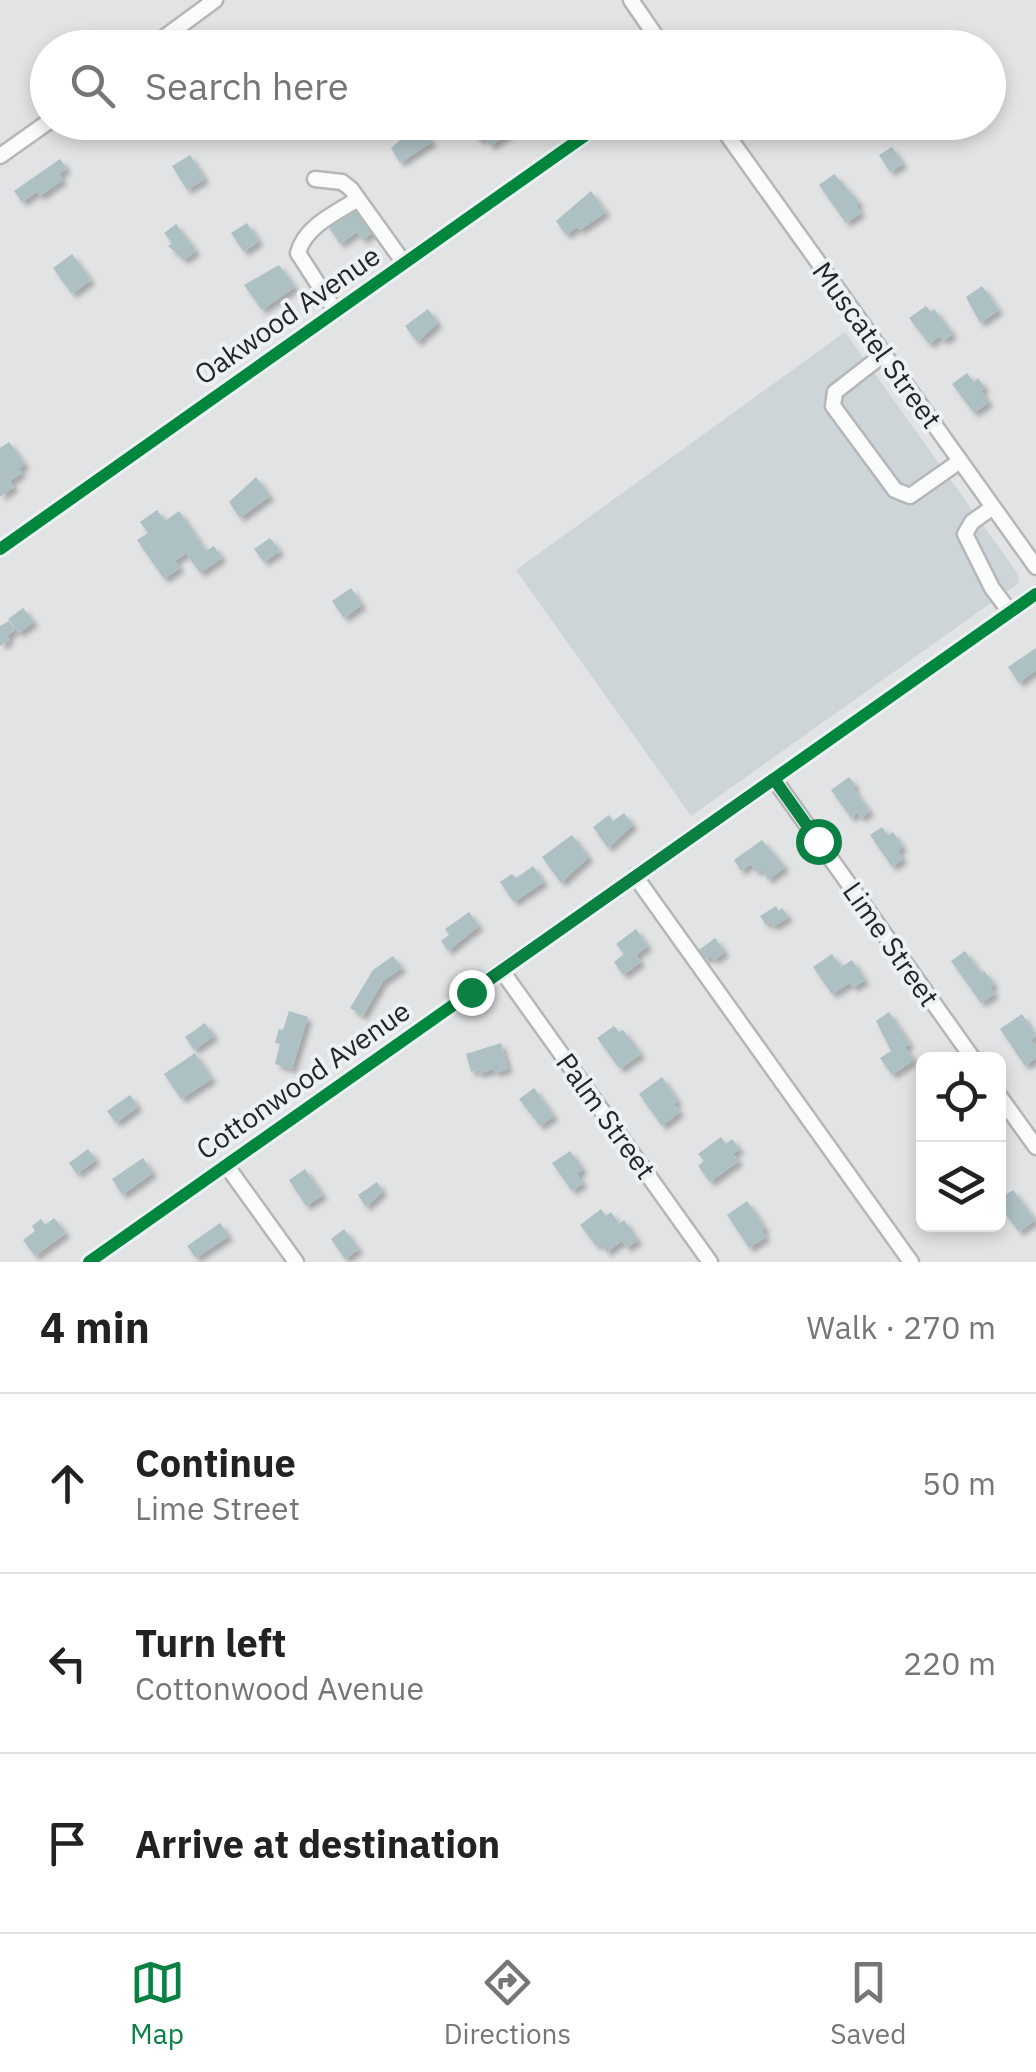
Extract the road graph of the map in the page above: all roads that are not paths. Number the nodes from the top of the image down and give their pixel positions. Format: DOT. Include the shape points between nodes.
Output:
graph roads {
  1 [pos="216,0"];
  2 [pos="631,0"];
  3 [pos="175,30"];
  4 [pos="652,30"];
  5 [pos="30,135"];
  6 [pos="579,140"];
  7 [pos="731,140"];
  8 [pos="0,156"];
  9 [pos="315,179"];
  10 [pos="358,199"];
  11 [pos="404,264"];
  12 [pos="336,312"];
  13 [pos="884,354"];
  14 [pos="960,461"];
  15 [pos="993,507"];
  16 [pos="0,549"];
  17 [pos="1036,568"];
  18 [pos="1036,594"];
  19 [pos="1010,612"];
  20 [pos="774,779"];
  21 [pos="636,876"];
  22 [pos="502,970"];
  23 [pos="968,1052"];
  24 [pos="1006,1105"];
  25 [pos="1036,1147"];
  26 [pos="226,1164"];
  27 [pos="90,1262"];
  28 [pos="296,1262"];
  29 [pos="710,1262"];
  30 [pos="912,1262"];
  1 -- 3 [label="street"];
  2 -- 4 [label="street"];
  5 -- 8 [label="street"];
  6 -- 11 [label="street, Oakwood Avenue"];
  7 -- 13 [label="street, Muscatel Street"];
  9 -- 10 [label="street" via="342,182"];
  10 -- 11 [label="street"];
  10 -- 12 [label="street" via="308,232 298,252"];
  11 -- 12 [label="street, Oakwood Avenue"];
  12 -- 16 [label="street, Oakwood Avenue"];
  13 -- 14 [label="street, Muscatel Street"];
  13 -- 14 [label="street" via="846,380 833,406 902,496"];
  14 -- 15 [label="street, Muscatel Street"];
  15 -- 17 [label="street, Muscatel Street"];
  15 -- 19 [label="street" via="965,534"];
  18 -- 19 [label="street, Cottonwood Avenue"];
  19 -- 20 [label="street, Cottonwood Avenue"];
  20 -- 21 [label="street, Cottonwood Avenue"];
  20 -- 23 [label="street, Lime Street"];
  21 -- 22 [label="street, Cottonwood Avenue"];
  21 -- 30 [label="street"];
  22 -- 26 [label="street, Cottonwood Avenue"];
  22 -- 29 [label="street, Palm Street"];
  24 -- 25 [label="street"];
  26 -- 27 [label="street, Cottonwood Avenue"];
  26 -- 28 [label="street"];
}
